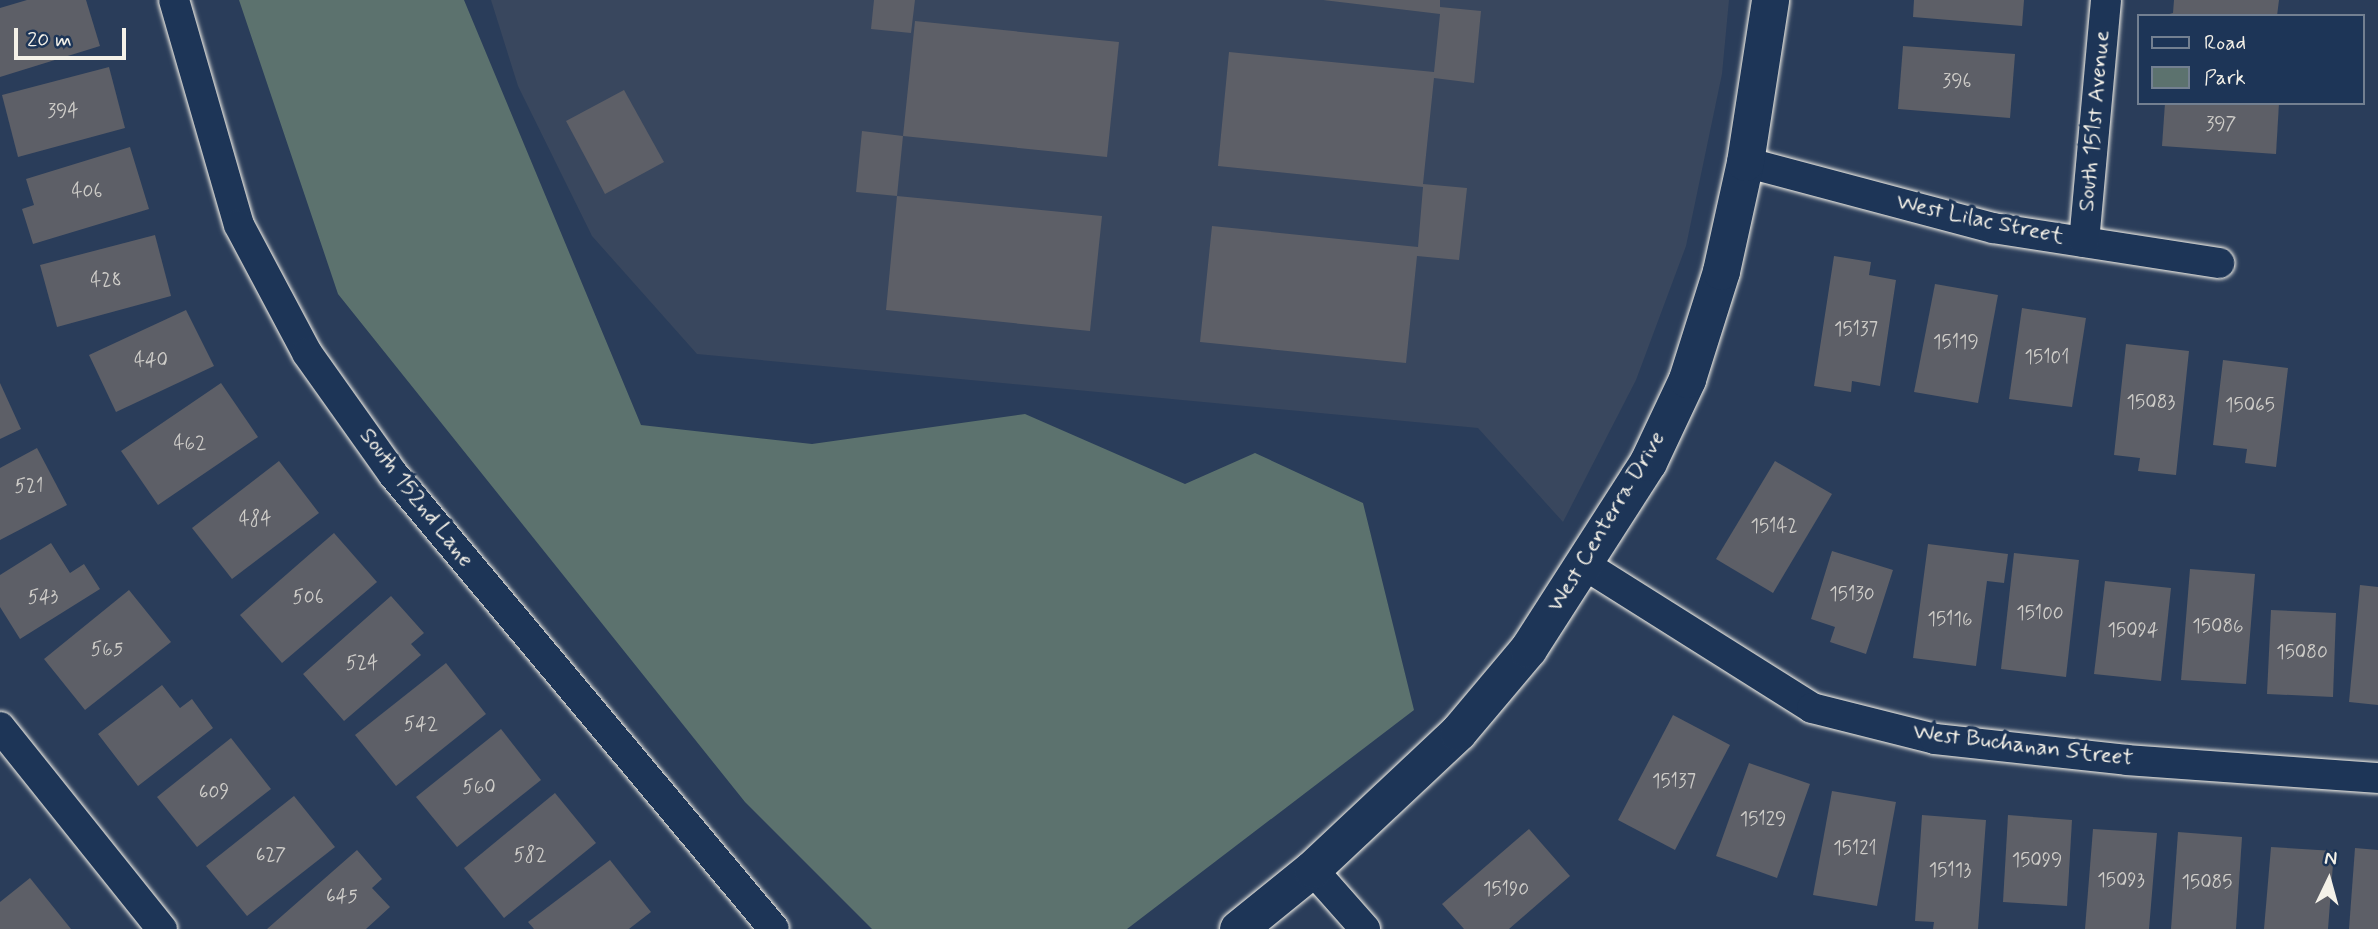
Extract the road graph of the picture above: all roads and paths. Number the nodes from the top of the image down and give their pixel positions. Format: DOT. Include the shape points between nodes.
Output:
graph roads {
  1 [pos="174,0"];
  2 [pos="1770,0"];
  3 [pos="2106,0"];
  4 [pos="1745,162"];
  5 [pos="2084,242"];
  6 [pos="2219,262"];
  7 [pos="1585,565"];
  8 [pos="0,727"];
  9 [pos="2378,778"];
  10 [pos="1312,869"];
  11 [pos="162,929"];
  12 [pos="774,929"];
  13 [pos="1238,929"];
  14 [pos="1365,929"];
  1 -- 12 [label="street, South 152nd Lane" via="239,225 307,353 393,474"];
  2 -- 4 [label="street, West Centerra Drive"];
  3 -- 5 [label="street, South 151st Avenue"];
  4 -- 5 [label="street, West Lilac Street" via="1993,228"];
  4 -- 7 [label="street, West Centerra Drive" via="1721,271 1687,379 1648,462"];
  5 -- 6 [label="street, West Lilac Street"];
  7 -- 9 [label="street, West Buchanan Street" via="1812,708 1935,739 2127,760"];
  7 -- 10 [label="street, West Centerra Drive" via="1528,649 1458,732"];
  8 -- 11 [label="street"];
  10 -- 13 [label="street, West Centerra Drive"];
  10 -- 14 [label="street"];
}
